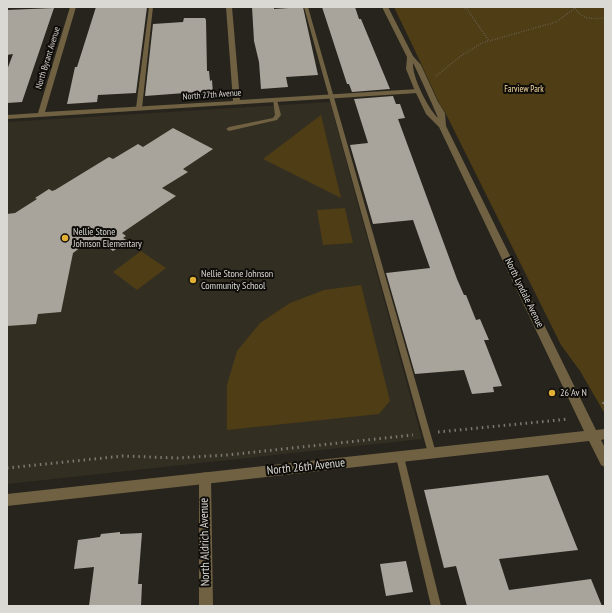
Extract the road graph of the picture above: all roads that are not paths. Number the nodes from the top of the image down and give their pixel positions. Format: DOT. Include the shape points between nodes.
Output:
graph roads {
  1 [pos="73,7"];
  2 [pos="151,7"];
  3 [pos="229,7"];
  4 [pos="306,7"];
  5 [pos="386,7"];
  6 [pos="410,57"];
  7 [pos="418,91"];
  8 [pos="331,96"];
  9 [pos="275,100"];
  10 [pos="237,102"];
  11 [pos="139,108"];
  12 [pos="41,114"];
  13 [pos="7,117"];
  14 [pos="442,126"];
  15 [pos="229,130"];
  16 [pos="599,435"];
  17 [pos="432,453"];
  18 [pos="400,457"];
  19 [pos="605,460"];
  20 [pos="204,478"];
  21 [pos="7,500"];
  22 [pos="206,606"];
  23 [pos="436,606"];
  1 -- 12 [label="street, North Byrant Avenue"];
  2 -- 11 [label="lane"];
  3 -- 10 [label="street"];
  4 -- 8 [label="lane"];
  5 -- 6 [label="street, North Lyndale Avenue"];
  6 -- 7 [label="street, North Lyndale Avenue" via="409,69"];
  6 -- 14 [label="street, North Lyndale Avenue" via="418,65 441,113"];
  7 -- 8 [label="street, North 27th Avenue"];
  7 -- 14 [label="street, North Lyndale Avenue" via="430,114"];
  8 -- 9 [label="street, North 27th Avenue"];
  8 -- 17 [label="lane"];
  9 -- 10 [label="street, North 27th Avenue"];
  9 -- 15 [label="lane" via="278,115 275,119"];
  10 -- 11 [label="street, North 27th Avenue"];
  11 -- 12 [label="street, North 27th Avenue"];
  12 -- 13 [label="street, North 27th Avenue"];
  14 -- 16 [label="street, North Lyndale Avenue"];
  16 -- 17 [label="street, North 26th Avenue"];
  16 -- 19 [label="street, North Lyndale Avenue"];
  17 -- 18 [label="street, North 26th Avenue"];
  18 -- 20 [label="street, North 26th Avenue"];
  18 -- 23 [label="lane"];
  20 -- 21 [label="street, North 26th Avenue"];
  20 -- 22 [label="street, North Aldrich Avenue"];
}
